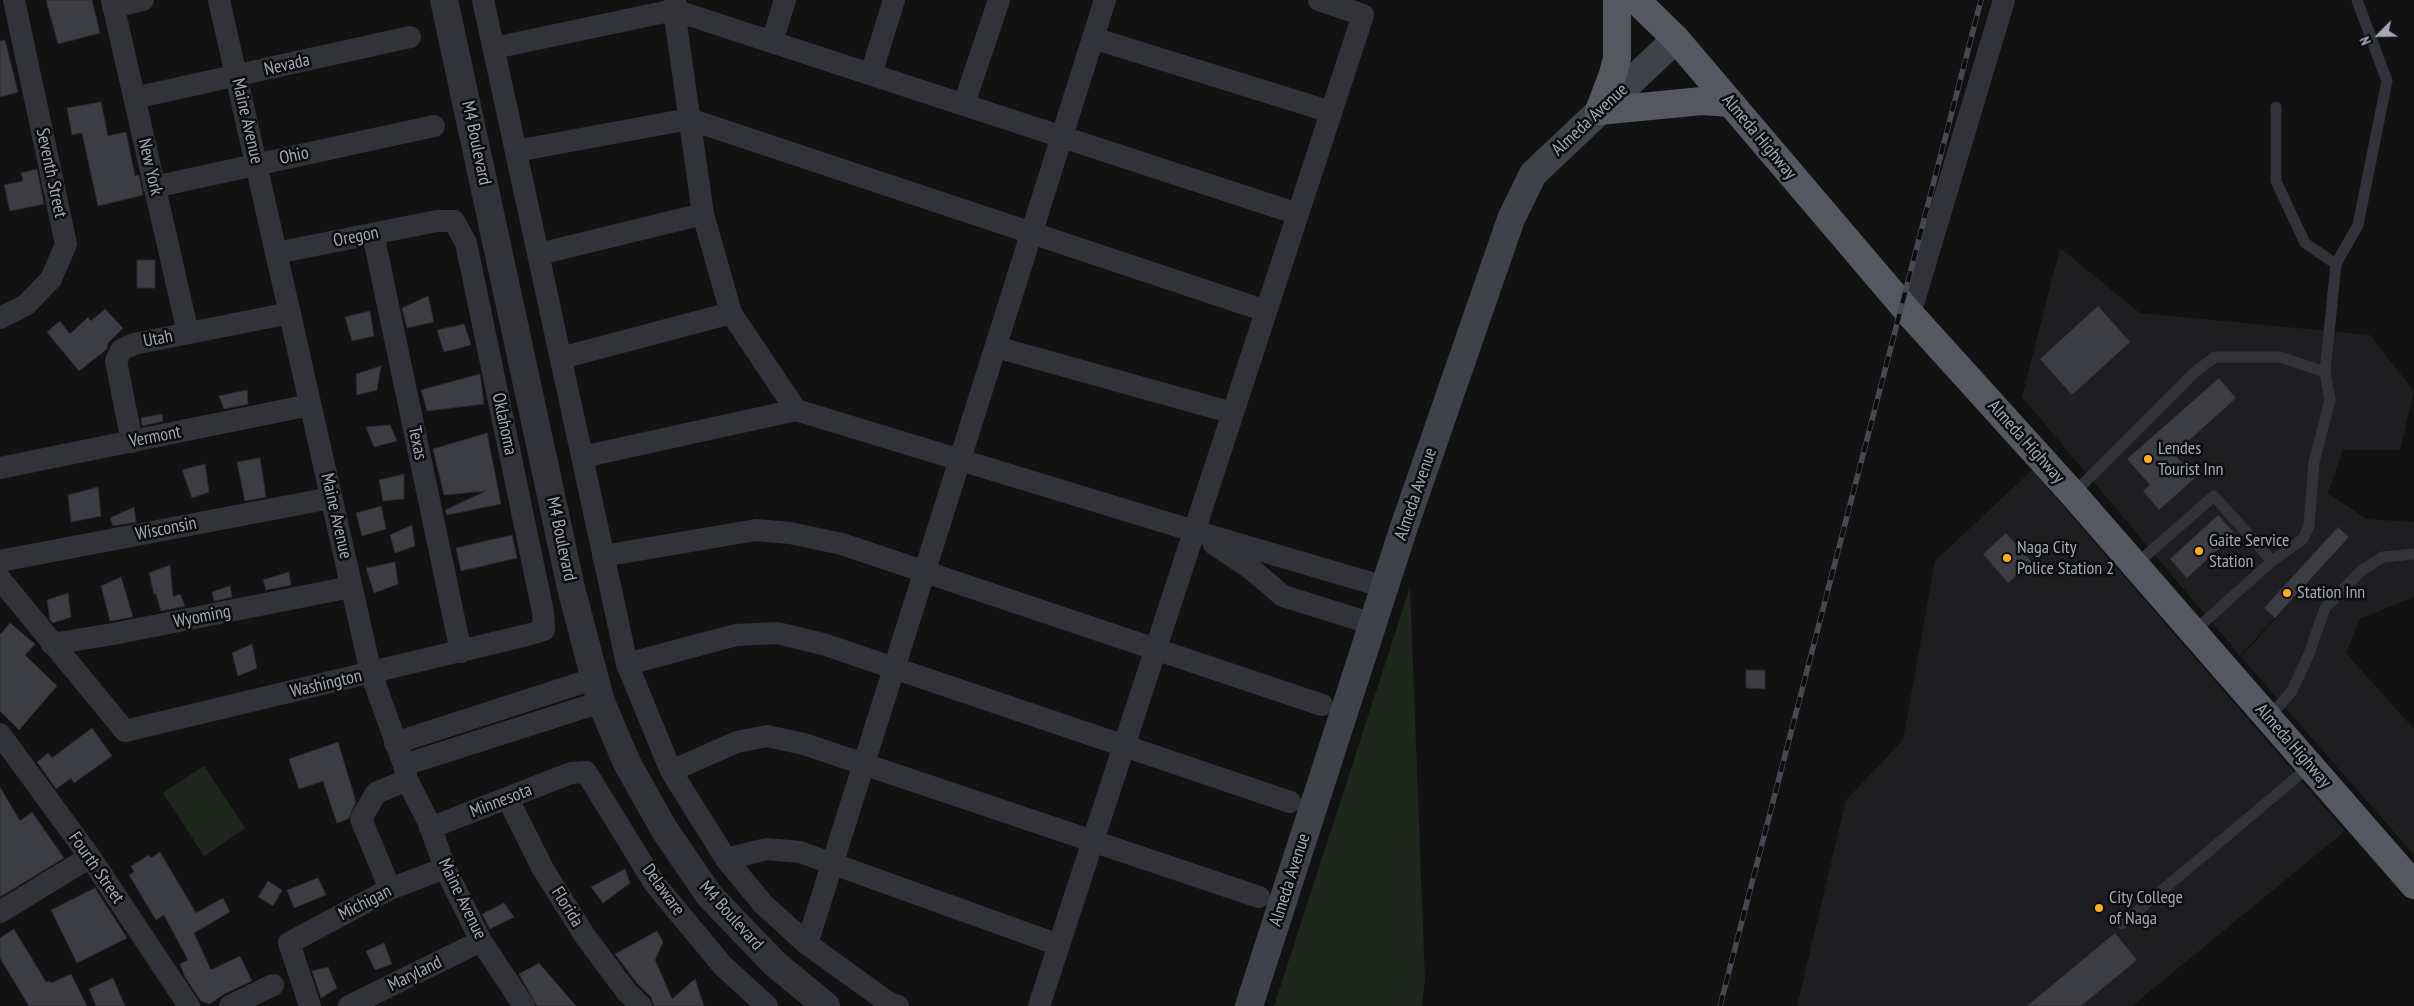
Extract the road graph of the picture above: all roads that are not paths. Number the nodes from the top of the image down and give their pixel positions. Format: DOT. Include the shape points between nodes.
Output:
graph roads {
  1 [pos="14,0"];
  2 [pos="144,0"];
  3 [pos="219,0"];
  4 [pos="444,0"];
  5 [pos="483,0"];
  6 [pos="785,0"];
  7 [pos="894,0"];
  8 [pos="999,0"];
  9 [pos="1106,0"];
  10 [pos="1319,0"];
  11 [pos="1617,0"];
  12 [pos="1636,0"];
  13 [pos="2004,0"];
  14 [pos="2357,0"];
  15 [pos="113,3"];
  16 [pos="675,5"];
  17 [pos="410,37"];
  18 [pos="1093,38"];
  19 [pos="1676,39"];
  20 [pos="772,42"];
  21 [pos="494,48"];
  22 [pos="871,74"];
  23 [pos="236,76"];
  24 [pos="134,98"];
  25 [pos="1730,103"];
  26 [pos="964,104"];
  27 [pos="2276,107"];
  28 [pos="1598,111"];
  29 [pos="1331,112"];
  30 [pos="690,119"];
  31 [pos="434,126"];
  32 [pos="1062,136"];
  33 [pos="516,151"];
  34 [pos="256,164"];
  35 [pos="154,187"];
  36 [pos="703,214"];
  37 [pos="1298,214"];
  38 [pos="437,221"];
  39 [pos="1032,233"];
  40 [pos="373,234"];
  41 [pos="276,253"];
  42 [pos="539,254"];
  43 [pos="2336,264"];
  44 [pos="1266,311"];
  45 [pos="290,313"];
  46 [pos="731,313"];
  47 [pos="1910,314"];
  48 [pos="0,318"];
  49 [pos="188,333"];
  50 [pos="996,348"];
  51 [pos="561,358"];
  52 [pos="2325,372"];
  53 [pos="310,405"];
  54 [pos="796,410"];
  55 [pos="1233,413"];
  56 [pos="132,442"];
  57 [pos="582,457"];
  58 [pos="960,460"];
  59 [pos="0,468"];
  60 [pos="2073,494"];
  61 [pos="331,498"];
  62 [pos="1194,531"];
  63 [pos="2414,554"];
  64 [pos="603,556"];
  65 [pos="0,561"];
  66 [pos="2272,561"];
  67 [pos="2135,565"];
  68 [pos="925,572"];
  69 [pos="0,579"];
  70 [pos="351,587"];
  71 [pos="1385,587"];
  72 [pos="1373,624"];
  73 [pos="2194,632"];
  74 [pos="527,636"];
  75 [pos="52,644"];
  76 [pos="1156,649"];
  77 [pos="461,652"];
  78 [pos="627,664"];
  79 [pos="894,668"];
  80 [pos="371,673"];
  81 [pos="597,690"];
  82 [pos="1322,705"];
  83 [pos="2268,718"];
  84 [pos="0,734"];
  85 [pos="395,743"];
  86 [pos="1124,746"];
  87 [pos="864,765"];
  88 [pos="2310,766"];
  89 [pos="671,770"];
  90 [pos="406,773"];
  91 [pos="571,773"];
  92 [pos="508,799"];
  93 [pos="1290,802"];
  94 [pos="430,828"];
  95 [pos="1093,841"];
  96 [pos="90,857"];
  97 [pos="726,859"];
  98 [pos="833,864"];
  99 [pos="445,868"];
  100 [pos="2414,885"];
  101 [pos="390,889"];
  102 [pos="1259,897"];
  103 [pos="0,912"];
  104 [pos="2122,924"];
  105 [pos="481,941"];
  106 [pos="807,944"];
  107 [pos="1059,945"];
  108 [pos="273,986"];
  109 [pos="189,1006"];
  110 [pos="230,1006"];
  111 [pos="310,1006"];
  112 [pos="349,1006"];
  113 [pos="524,1006"];
  114 [pos="641,1006"];
  115 [pos="767,1006"];
  116 [pos="826,1006"];
  117 [pos="898,1006"];
  118 [pos="1039,1006"];
  119 [pos="1249,1006"];
  1 -- 48 [label="street, Seventh Street" via="66,244 51,279 26,305"];
  2 -- 15 [label="street"];
  3 -- 23 [label="street, Maine Avenue"];
  4 -- 81 [label="street, M4 Boulevard" via="569,579"];
  5 -- 21 [label="street"];
  6 -- 20 [label="street"];
  7 -- 22 [label="street"];
  8 -- 26 [label="street"];
  9 -- 18 [label="street"];
  10 -- 29 [label="street" via="1363,15"];
  11 -- 28 [label="highway" via="1617,58"];
  12 -- 19 [label="highway, Almeda Highway"];
  13 -- 47 [label="street"];
  14 -- 43 [label="lane" via="2387,81 2358,225"];
  15 -- 24 [label="street, New York"];
  16 -- 20 [label="street"];
  16 -- 21 [label="street"];
  16 -- 30 [label="street"];
  17 -- 23 [label="street, Nevada"];
  18 -- 29 [label="street"];
  18 -- 32 [label="street"];
  19 -- 25 [label="highway, Almeda Highway"];
  19 -- 28 [label="main road, Almeda Avenue"];
  20 -- 22 [label="street"];
  21 -- 33 [label="street"];
  22 -- 26 [label="street"];
  23 -- 24 [label="street, Nevada"];
  23 -- 34 [label="street, Maine Avenue"];
  24 -- 35 [label="street, New York"];
  25 -- 28 [label="highway" via="1702,101"];
  25 -- 47 [label="highway, Almeda Highway"];
  26 -- 32 [label="street"];
  27 -- 43 [label="lane" via="2276,181 2305,243"];
  28 -- 71 [label="main road, Almeda Avenue" via="1533,174 1511,219"];
  29 -- 37 [label="street"];
  30 -- 33 [label="street"];
  30 -- 36 [label="street"];
  30 -- 39 [label="street"];
  31 -- 34 [label="street, Ohio"];
  32 -- 37 [label="street"];
  32 -- 39 [label="street"];
  33 -- 42 [label="street"];
  34 -- 35 [label="street, Ohio"];
  34 -- 41 [label="street, Maine Avenue"];
  35 -- 49 [label="street, New York"];
  36 -- 42 [label="street"];
  36 -- 46 [label="street"];
  37 -- 44 [label="street"];
  38 -- 40 [label="street, Oregon"];
  38 -- 74 [label="street, Oklahoma" via="454,222 466,243 543,612 544,630"];
  39 -- 44 [label="street"];
  39 -- 50 [label="street"];
  40 -- 41 [label="street, Oregon"];
  40 -- 77 [label="street, Texas"];
  41 -- 45 [label="street, Maine Avenue"];
  42 -- 51 [label="street"];
  43 -- 52 [label="lane"];
  44 -- 55 [label="street"];
  45 -- 49 [label="street, Utah"];
  45 -- 53 [label="street, Maine Avenue"];
  46 -- 51 [label="street"];
  46 -- 54 [label="street"];
  47 -- 60 [label="highway, Almeda Highway"];
  49 -- 56 [label="street, Utah" via="134,344 121,350 116,361"];
  50 -- 55 [label="street"];
  50 -- 58 [label="street"];
  51 -- 57 [label="street"];
  52 -- 60 [label="lane" via="2280,357 2215,357 2195,372"];
  52 -- 66 [label="lane" via="2330,400 2314,462 2309,526 2303,539"];
  53 -- 56 [label="street, Vermont"];
  53 -- 61 [label="street, Maine Avenue"];
  54 -- 57 [label="street"];
  54 -- 58 [label="street"];
  55 -- 62 [label="street"];
  56 -- 59 [label="street, Vermont"];
  57 -- 64 [label="street"];
  58 -- 62 [label="street"];
  58 -- 68 [label="street"];
  60 -- 67 [label="highway, Almeda Highway"];
  61 -- 65 [label="street, Wisconsin"];
  61 -- 70 [label="street, Maine Avenue"];
  62 -- 71 [label="street"];
  62 -- 72 [label="street" via="1250,568 1283,596"];
  62 -- 76 [label="street"];
  63 -- 83 [label="lane" via="2382,557 2362,570 2325,608 2292,691"];
  64 -- 68 [label="street" via="756,530 790,533 842,544"];
  64 -- 78 [label="street"];
  66 -- 67 [label="lane" via="2214,496"];
  66 -- 73 [label="lane"];
  67 -- 73 [label="highway, Almeda Highway"];
  68 -- 76 [label="street"];
  68 -- 79 [label="street"];
  69 -- 75 [label="street"];
  70 -- 75 [label="street, Wyoming"];
  70 -- 80 [label="street, Maine Avenue"];
  71 -- 72 [label="main road, Almeda Avenue"];
  72 -- 119 [label="main road, Almeda Avenue"];
  73 -- 83 [label="highway, Almeda Highway"];
  74 -- 77 [label="street, Washington"];
  75 -- 80 [label="street, Washington" via="125,731"];
  76 -- 82 [label="street"];
  76 -- 86 [label="street"];
  77 -- 80 [label="street, Washington"];
  78 -- 79 [label="street" via="736,635 777,633 823,644"];
  78 -- 89 [label="street"];
  79 -- 86 [label="street"];
  79 -- 87 [label="street"];
  80 -- 85 [label="street, Maine Avenue"];
  81 -- 85 [label="street"];
  81 -- 90 [label="street"];
  81 -- 116 [label="street, M4 Boulevard" via="627,763 664,829 709,895 774,963"];
  83 -- 88 [label="highway, Almeda Highway"];
  84 -- 96 [label="street, Fourth Street"];
  85 -- 90 [label="street, Maine Avenue"];
  86 -- 93 [label="street"];
  86 -- 95 [label="street"];
  87 -- 89 [label="street" via="804,744 767,736 737,742"];
  87 -- 95 [label="street"];
  87 -- 98 [label="street"];
  88 -- 100 [label="highway, Almeda Highway"];
  88 -- 104 [label="lane"];
  89 -- 97 [label="street"];
  90 -- 94 [label="street, Maine Avenue"];
  90 -- 101 [label="street" via="376,793 361,820"];
  91 -- 92 [label="street, Minnesota"];
  91 -- 115 [label="street, Delaware" via="586,772 655,884 723,966"];
  92 -- 94 [label="street, Minnesota"];
  92 -- 114 [label="street, Florida" via="543,869 585,936 626,992"];
  94 -- 99 [label="street, Maine Avenue"];
  95 -- 102 [label="street"];
  95 -- 107 [label="street"];
  96 -- 103 [label="street"];
  96 -- 109 [label="street, Fourth Street"];
  97 -- 98 [label="street" via="767,849 800,852"];
  97 -- 106 [label="street" via="763,904"];
  98 -- 106 [label="street"];
  98 -- 107 [label="street"];
  99 -- 101 [label="street, Michigan"];
  99 -- 105 [label="street, Maine Avenue"];
  101 -- 111 [label="street, Michigan" via="289,943"];
  105 -- 112 [label="street, Maryland"];
  105 -- 113 [label="street, Maine Avenue"];
  106 -- 117 [label="street" via="889,1003"];
  107 -- 118 [label="street"];
  108 -- 110 [label="street"];
}
